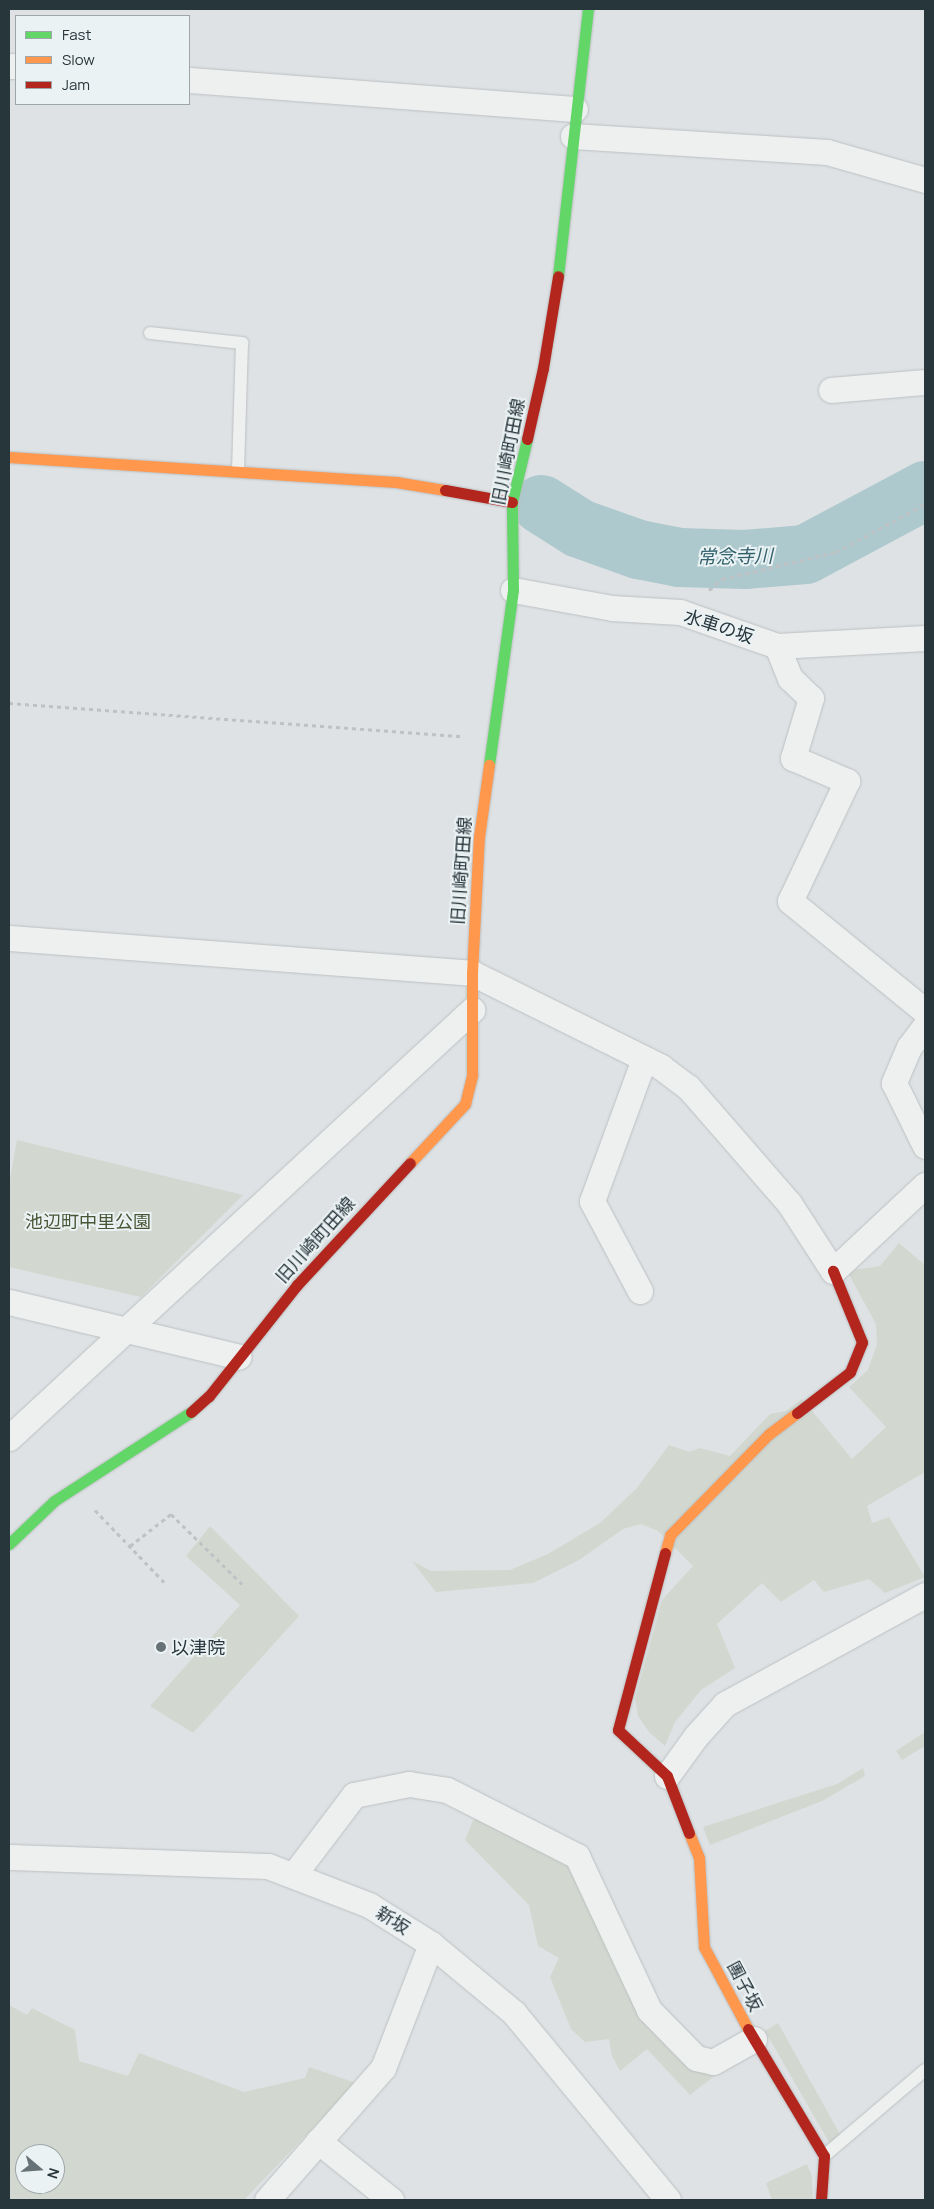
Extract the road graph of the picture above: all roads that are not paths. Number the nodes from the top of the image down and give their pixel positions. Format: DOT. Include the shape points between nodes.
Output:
graph roads {
  1 [pos="588,9"];
  2 [pos="190,80"];
  3 [pos="575,109"];
  4 [pos="573,136"];
  5 [pos="925,180"];
  6 [pos="150,334"];
  7 [pos="925,382"];
  8 [pos="831,390"];
  9 [pos="9,457"];
  10 [pos="238,471"];
  11 [pos="512,502"];
  12 [pos="513,590"];
  13 [pos="925,638"];
  14 [pos="777,646"];
  15 [pos="9,938"];
  16 [pos="472,973"];
  17 [pos="472,1010"];
  18 [pos="925,1011"];
  19 [pos="925,1026"];
  20 [pos="644,1059"];
  21 [pos="925,1146"];
  22 [pos="925,1185"];
  23 [pos="833,1271"];
  24 [pos="640,1291"];
  25 [pos="9,1302"];
  26 [pos="126,1330"];
  27 [pos="239,1357"];
  28 [pos="9,1438"];
  29 [pos="9,1544"];
  30 [pos="925,1595"];
  31 [pos="667,1776"];
  32 [pos="9,1857"];
  33 [pos="294,1873"];
  34 [pos="431,1944"];
  35 [pos="754,2040"];
  36 [pos="925,2070"];
  37 [pos="318,2141"];
  38 [pos="824,2156"];
  39 [pos="267,2200"];
  40 [pos="391,2200"];
  41 [pos="668,2200"];
  42 [pos="821,2200"];
  1 -- 3 [label="main road, 旧川崎町田線"];
  2 -- 3 [label="street"];
  3 -- 4 [label="main road, 旧川崎町田線"];
  4 -- 5 [label="street" via="827,152"];
  4 -- 11 [label="main road, 旧川崎町田線" via="558,278 543,368"];
  6 -- 10 [label="lane" via="242,343"];
  7 -- 8 [label="street"];
  9 -- 10 [label="main road"];
  10 -- 11 [label="main road" via="396,482"];
  11 -- 12 [label="main road, 旧川崎町田線"];
  12 -- 14 [label="street, 水車の坂" via="612,608 680,612"];
  12 -- 16 [label="main road, 旧川崎町田線" via="479,837"];
  13 -- 14 [label="street, 水車の坂"];
  14 -- 18 [label="street" via="790,678 811,698 793,758 848,782 790,901"];
  15 -- 16 [label="street"];
  16 -- 17 [label="main road, 旧川崎町田線"];
  16 -- 20 [label="street"];
  17 -- 26 [label="street"];
  17 -- 27 [label="main road, 旧川崎町田線" via="472,1075 465,1104 297,1285"];
  19 -- 21 [label="street" via="909,1047 894,1083"];
  20 -- 23 [label="street" via="688,1087 789,1203"];
  20 -- 24 [label="street" via="592,1201"];
  22 -- 23 [label="street"];
  23 -- 31 [label="main road" via="862,1342 850,1372 769,1434 670,1535 618,1730"];
  25 -- 26 [label="street"];
  26 -- 27 [label="street"];
  26 -- 28 [label="street"];
  27 -- 29 [label="main road, 旧川崎町田線" via="209,1396 176,1424 54,1501"];
  30 -- 31 [label="street" via="725,1704 696,1736"];
  31 -- 35 [label="main road, 團子坂" via="699,1858 704,1947"];
  32 -- 33 [label="street, 新坂" via="268,1866"];
  33 -- 34 [label="street, 新坂" via="369,1905"];
  33 -- 35 [label="street" via="354,1795 409,1784 447,1790 577,1856 649,2010 696,2058 713,2062"];
  34 -- 37 [label="street" via="383,2068"];
  34 -- 41 [label="street, 新坂" via="514,2012"];
  35 -- 38 [label="main road, 團子坂"];
  36 -- 38 [label="lane"];
  37 -- 39 [label="street"];
  37 -- 40 [label="street"];
  38 -- 42 [label="main road"];
}
